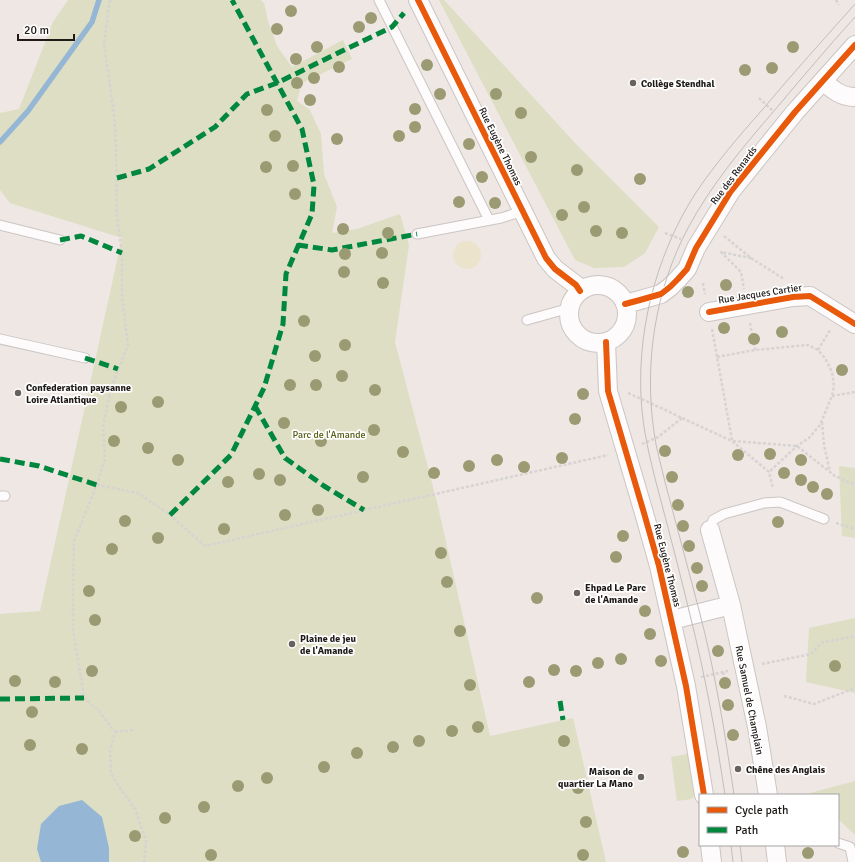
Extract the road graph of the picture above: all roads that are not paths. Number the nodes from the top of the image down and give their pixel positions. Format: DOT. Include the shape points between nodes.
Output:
graph roads {
  1 [pos="379,0"];
  2 [pos="418,0"];
  3 [pos="855,46"];
  4 [pos="823,81"];
  5 [pos="855,97"];
  6 [pos="523,212"];
  7 [pos="489,220"];
  8 [pos="0,225"];
  9 [pos="417,234"];
  10 [pos="60,240"];
  11 [pos="580,291"];
  12 [pos="625,304"];
  13 [pos="707,304"];
  14 [pos="570,308"];
  15 [pos="527,320"];
  16 [pos="855,324"];
  17 [pos="0,339"];
  18 [pos="606,342"];
  19 [pos="85,358"];
  20 [pos="824,519"];
  21 [pos="710,530"];
  22 [pos="731,605"];
  23 [pos="672,620"];
  24 [pos="704,794"];
  25 [pos="768,794"];
  26 [pos="839,843"];
  27 [pos="710,846"];
  28 [pos="775,846"];
  29 [pos="712,862"];
  30 [pos="777,862"];
  31 [pos="853,862"];
  1 -- 7 [label="lane"];
  2 -- 6 [label="street, Rue Eugène Thomas"];
  3 -- 4 [label="street, Rue des Renards"];
  4 -- 5 [label="street" via="846,97"];
  4 -- 12 [label="street, Rue des Renards" via="731,191 683,274 662,294"];
  6 -- 7 [label="lane"];
  6 -- 11 [label="street, Rue Eugène Thomas" via="546,258"];
  7 -- 9 [label="lane"];
  8 -- 10 [label="lane"];
  11 -- 12 [label="street" via="590,286 605,286 616,291"];
  11 -- 14 [label="street"];
  12 -- 18 [label="street" via="625,325 616,337"];
  13 -- 16 [label="street, Rue Jacques Cartier" via="747,305 810,296"];
  14 -- 15 [label="lane"];
  14 -- 18 [label="street" via="571,323 579,336 592,342"];
  17 -- 19 [label="lane"];
  18 -- 23 [label="street, Rue Eugène Thomas" via="608,391 659,566"];
  20 -- 21 [label="lane" via="776,502 724,514 713,520"];
  21 -- 22 [label="street, Rue Samuel de Champlain"];
  22 -- 23 [label="street"];
  22 -- 25 [label="street, Rue Samuel de Champlain" via="757,727"];
  23 -- 24 [label="street, Rue Eugène Thomas"];
  26 -- 31 [label="lane" via="850,847"];
  27 -- 29 [label="street"];
  28 -- 30 [label="street"];
}
